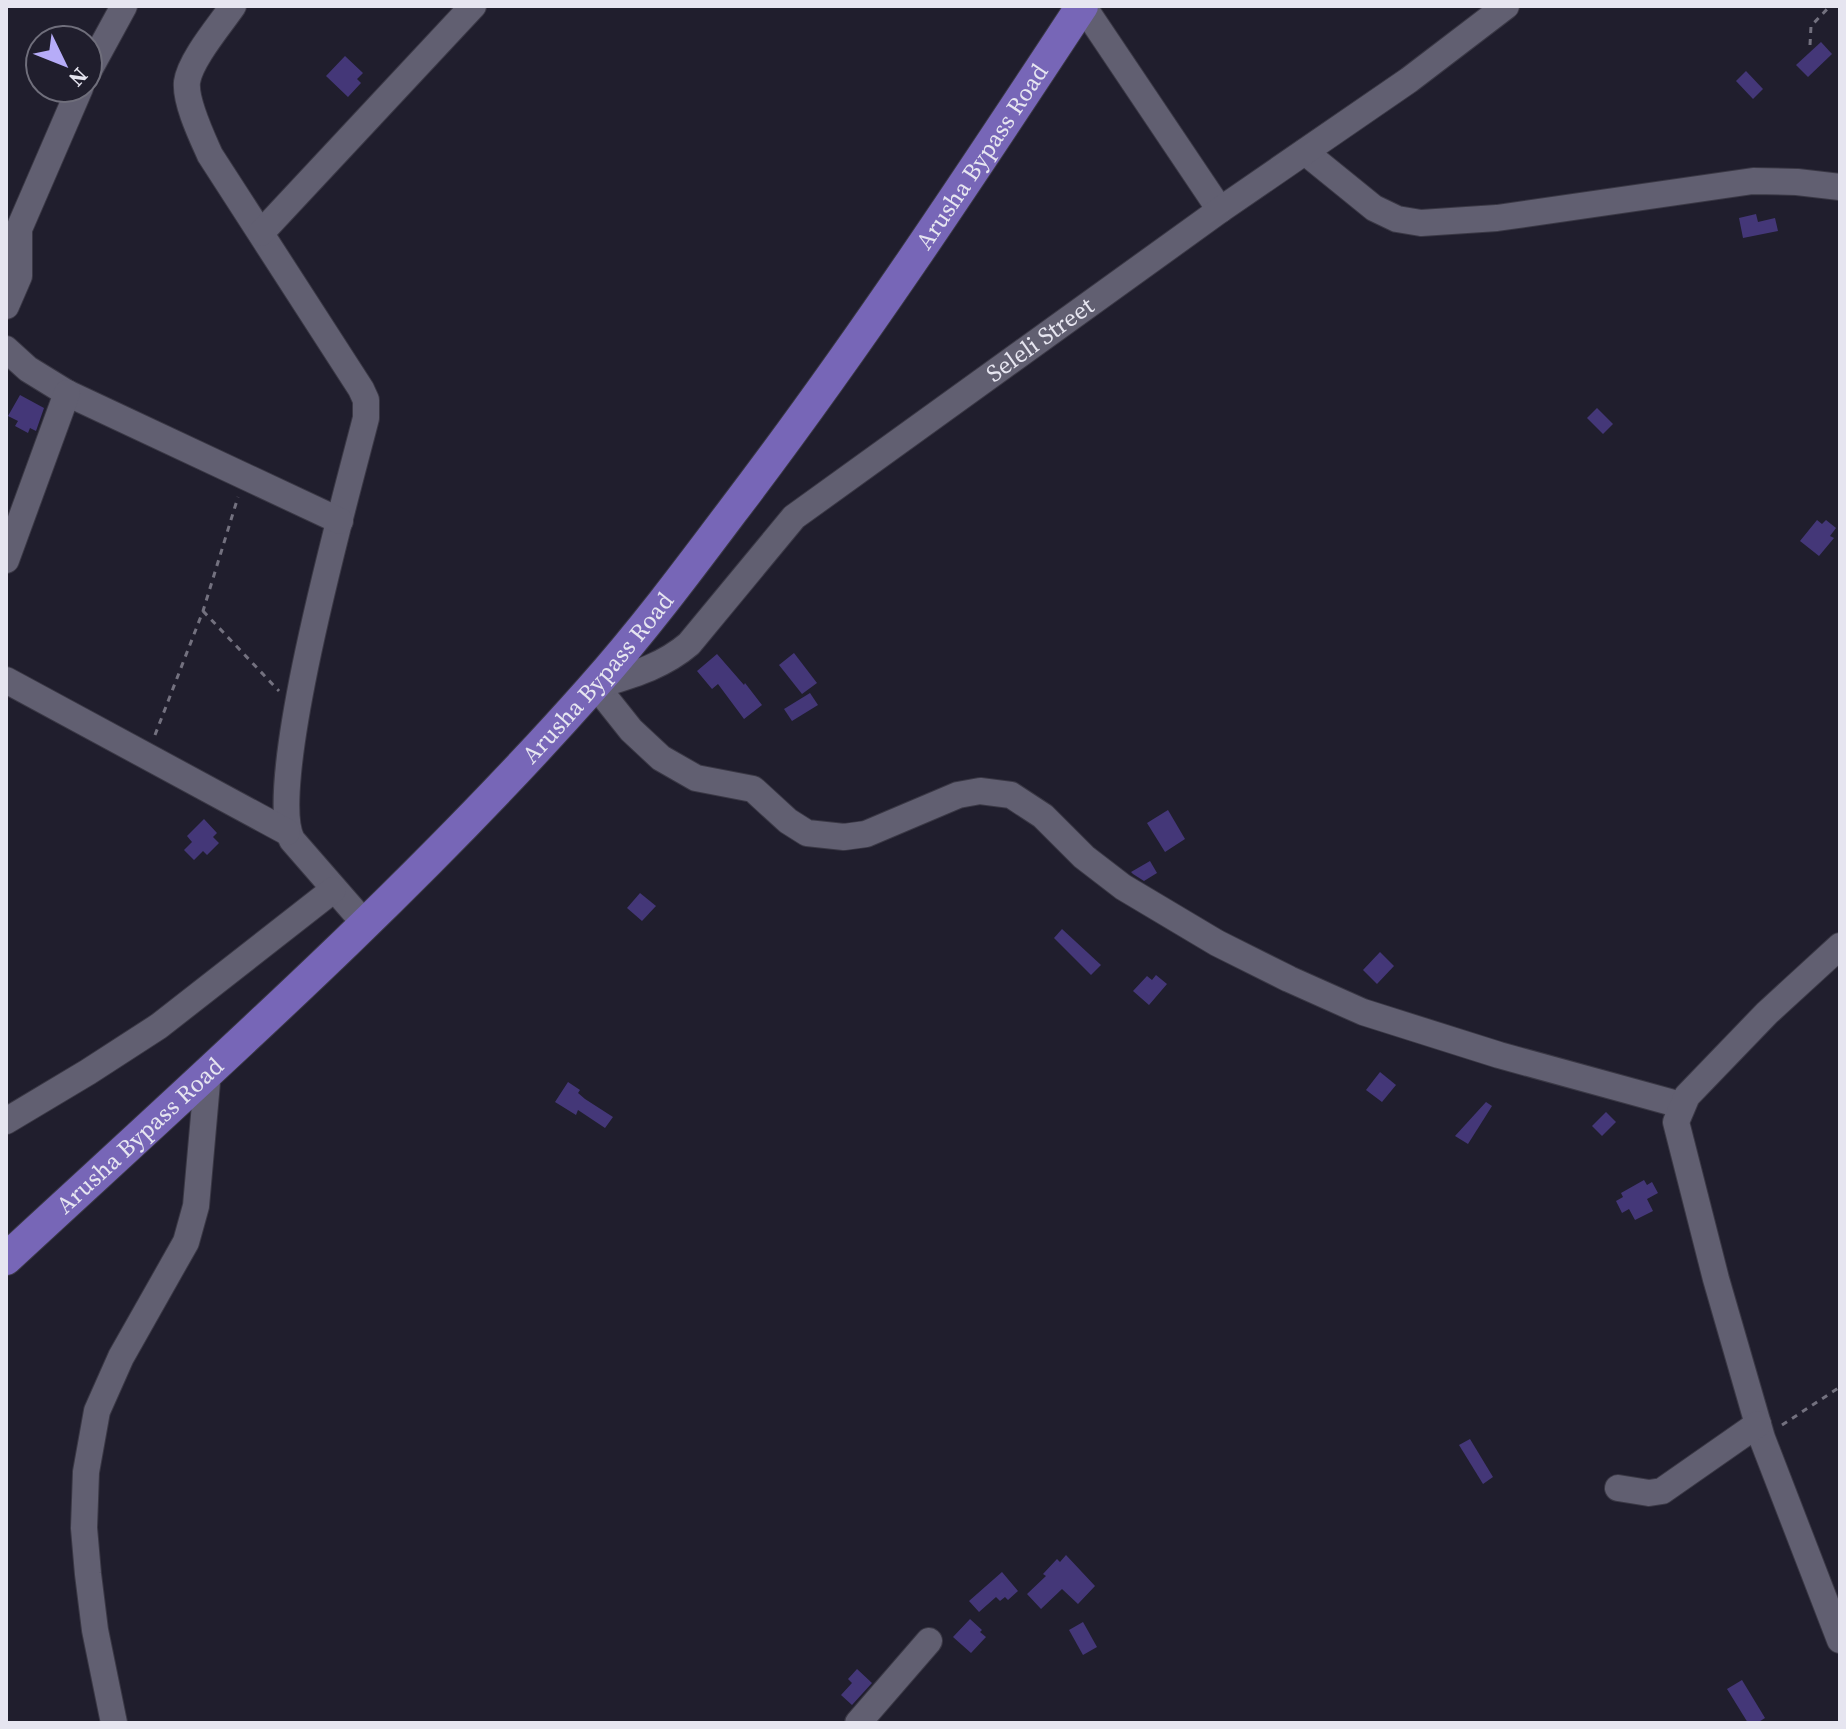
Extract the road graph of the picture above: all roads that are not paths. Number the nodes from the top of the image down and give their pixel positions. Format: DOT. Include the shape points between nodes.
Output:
graph roads {
  1 [pos="124,6"];
  2 [pos="233,6"];
  3 [pos="473,6"];
  4 [pos="1083,6"];
  5 [pos="1506,6"];
  6 [pos="104,43"];
  7 [pos="73,104"];
  8 [pos="1305,152"];
  9 [pos="1840,187"];
  10 [pos="1220,210"];
  11 [pos="261,233"];
  12 [pos="6,306"];
  13 [pos="6,349"];
  14 [pos="67,393"];
  15 [pos="340,521"];
  16 [pos="6,560"];
  17 [pos="6,680"];
  18 [pos="595,687"];
  19 [pos="287,832"];
  20 [pos="333,890"];
  21 [pos="366,925"];
  22 [pos="1840,946"];
  23 [pos="208,1071"];
  24 [pos="1681,1105"];
  25 [pos="6,1121"];
  26 [pos="6,1259"];
  27 [pos="1760,1431"];
  28 [pos="1618,1488"];
  29 [pos="1840,1640"];
  30 [pos="929,1641"];
  31 [pos="114,1723"];
  32 [pos="858,1723"];
  1 -- 6 [label="street"];
  2 -- 11 [label="street" via="191,71 187,91 210,155"];
  3 -- 11 [label="street"];
  4 -- 10 [label="street"];
  4 -- 18 [label="main road, Arusha Bypass Road" via="869,327"];
  5 -- 8 [label="street, Seleli Street"];
  7 -- 12 [label="street" via="19,229 19,276"];
  8 -- 9 [label="street" via="1374,208 1421,223 1497,218 1753,181"];
  8 -- 10 [label="street, Seleli Street"];
  10 -- 18 [label="street, Seleli Street" via="794,517 677,654 658,666"];
  11 -- 15 [label="street" via="366,400"];
  13 -- 14 [label="street"];
  14 -- 15 [label="street"];
  14 -- 16 [label="street"];
  15 -- 19 [label="street" via="297,712 286,777"];
  17 -- 19 [label="street"];
  18 -- 21 [label="main road, Arusha Bypass Road"];
  18 -- 24 [label="street" via="661,758 696,778 753,789 807,833 866,834 958,795 1011,795 1043,816 1123,887 1289,979 1363,1012"];
  19 -- 20 [label="street"];
  20 -- 21 [label="street"];
  20 -- 25 [label="street" via="159,1026"];
  21 -- 23 [label="main road, Arusha Bypass Road"];
  22 -- 24 [label="street" via="1767,1013"];
  23 -- 26 [label="main road, Arusha Bypass Road"];
  23 -- 31 [label="street" via="196,1206 186,1242 97,1411 86,1472 88,1574"];
  24 -- 27 [label="street" via="1677,1130"];
  27 -- 28 [label="street" via="1662,1491"];
  27 -- 29 [label="street"];
  30 -- 32 [label="street"];
}
